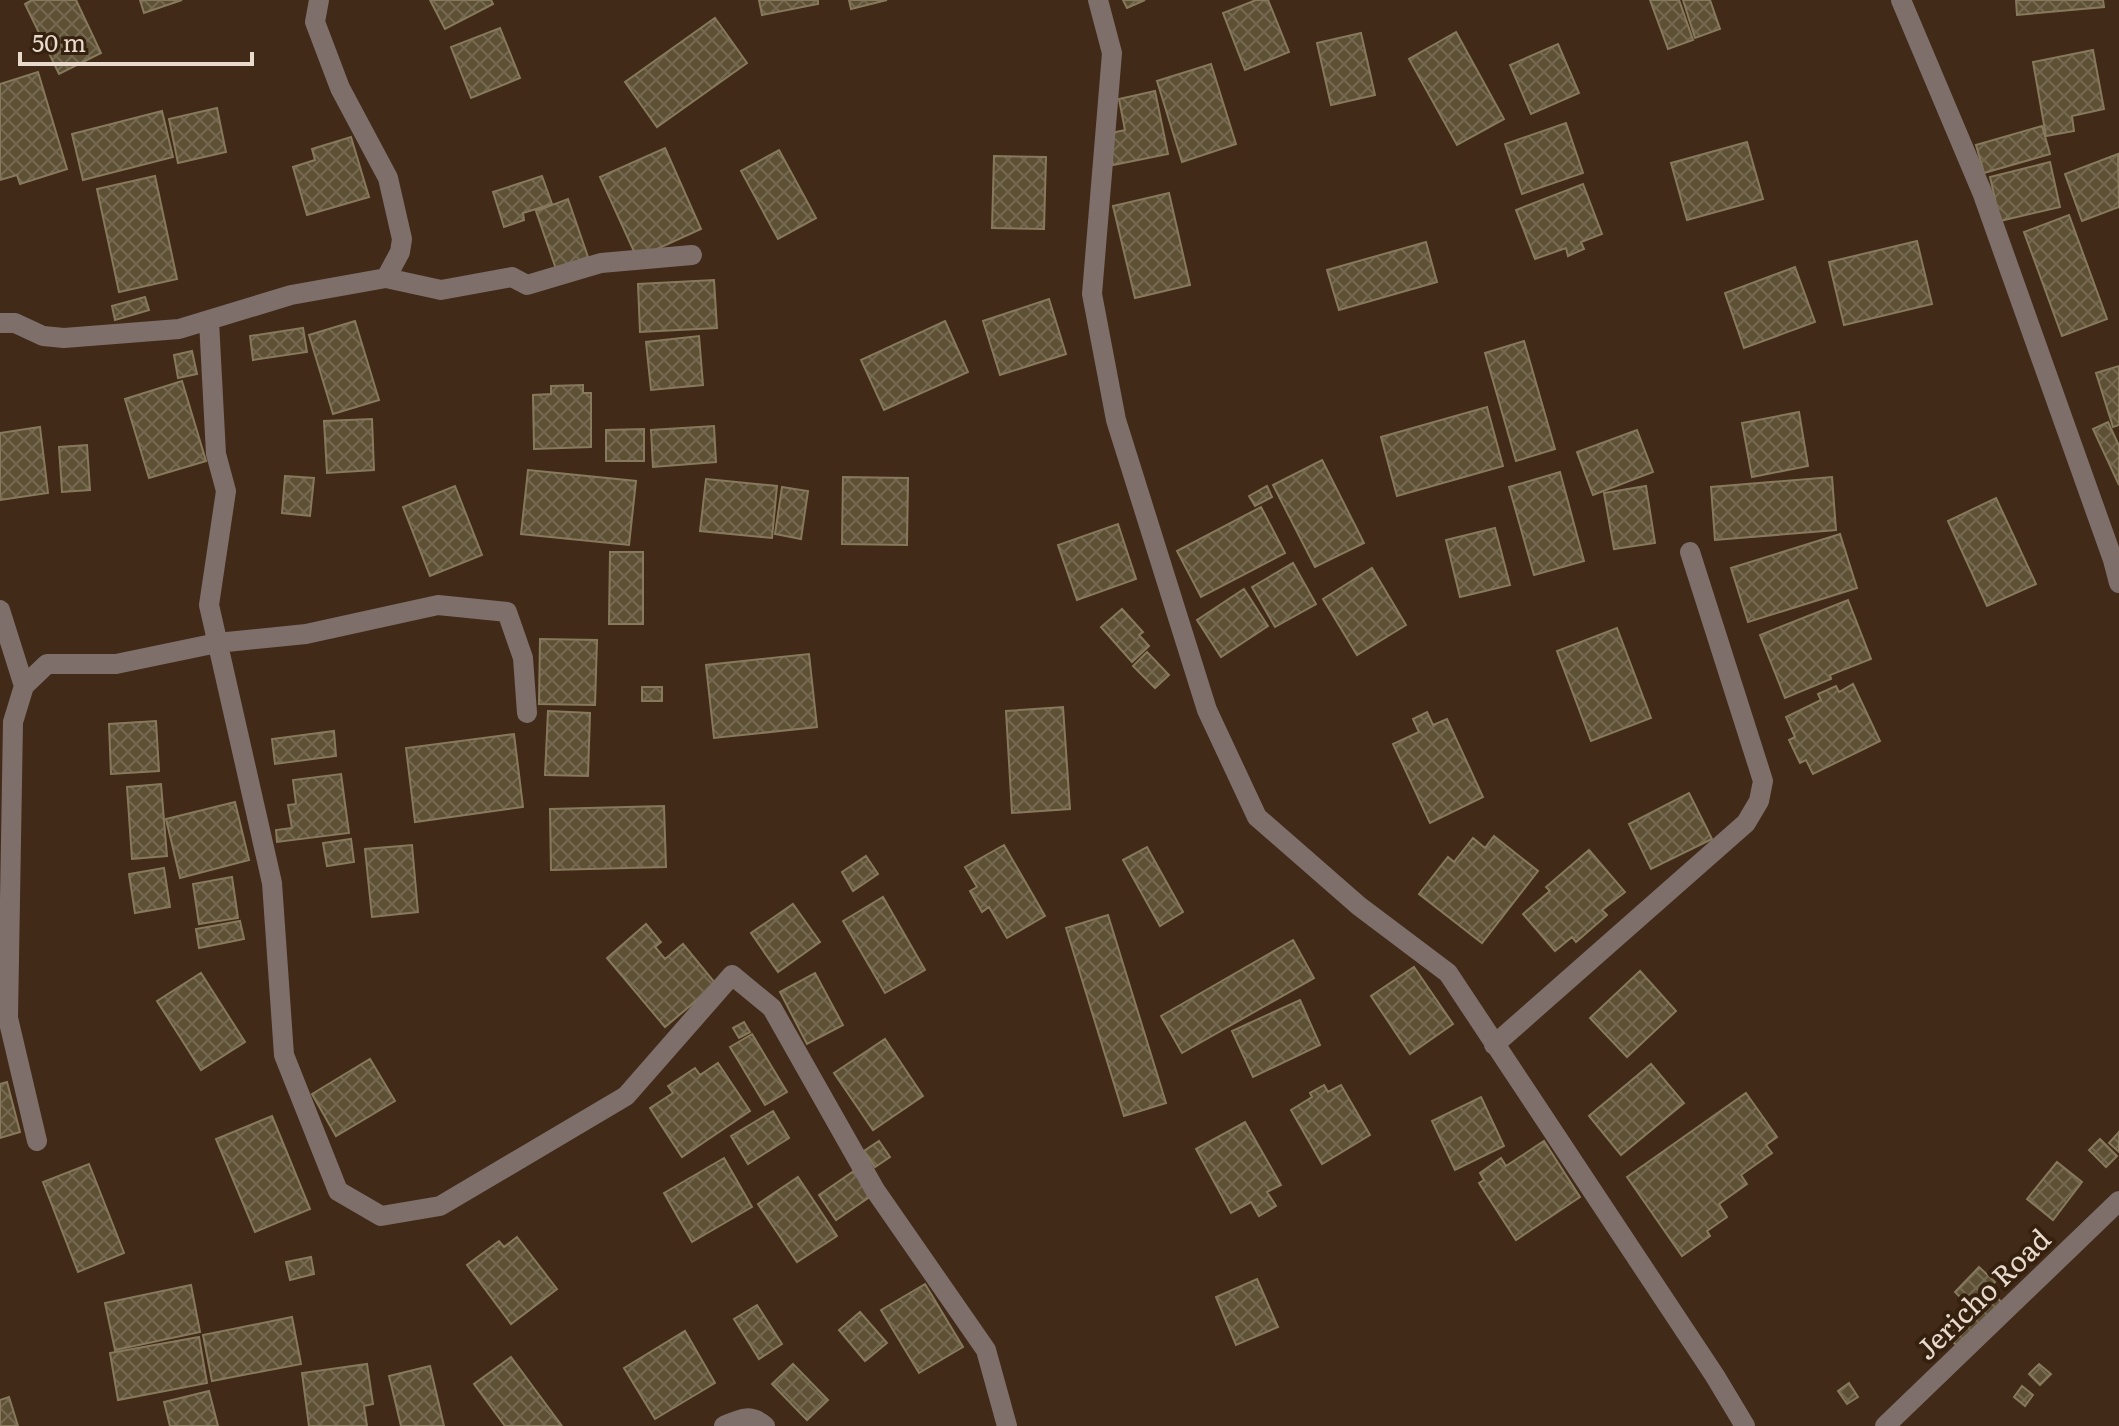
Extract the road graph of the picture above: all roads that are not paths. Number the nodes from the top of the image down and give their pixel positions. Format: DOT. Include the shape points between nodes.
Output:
graph roads {
  1 [pos="319,0"];
  2 [pos="1098,0"];
  3 [pos="1901,0"];
  4 [pos="692,255"];
  5 [pos="386,278"];
  6 [pos="209,321"];
  7 [pos="0,323"];
  8 [pos="1690,552"];
  9 [pos="2119,583"];
  10 [pos="0,610"];
  11 [pos="217,643"];
  12 [pos="24,686"];
  13 [pos="527,713"];
  14 [pos="1494,1045"];
  15 [pos="37,1141"];
  16 [pos="2119,1201"];
  17 [pos="724,1426"];
  18 [pos="765,1426"];
  19 [pos="1007,1426"];
  20 [pos="1745,1426"];
  21 [pos="1885,1426"];
  1 -- 5 [label="street" via="315,22 340,88 388,178 394,202 402,239"];
  2 -- 14 [label="street" via="1112,53 1092,294 1116,420 1207,710 1257,817 1359,906 1448,973"];
  3 -- 9 [label="street" via="1982,192"];
  4 -- 5 [label="street" via="601,263 527,285 512,277 441,290"];
  5 -- 6 [label="street" via="291,295"];
  6 -- 7 [label="street" via="179,329 64,338"];
  6 -- 11 [label="street" via="216,454 226,491 209,605"];
  8 -- 14 [label="street" via="1763,781 1759,801 1746,823"];
  10 -- 12 [label="street"];
  11 -- 12 [label="street" via="116,664 47,664"];
  11 -- 13 [label="street" via="306,634 438,605 507,612 523,658"];
  11 -- 19 [label="street" via="272,883 284,1055 338,1191 381,1216 440,1206 626,1096 732,975 772,1008 875,1190 986,1350"];
  12 -- 15 [label="street" via="13,722 8,1018"];
  14 -- 20 [label="street"];
  16 -- 21 [label="street, Jericho Road"];
  17 -- 18 [label="street" via="744,1416"];
}
